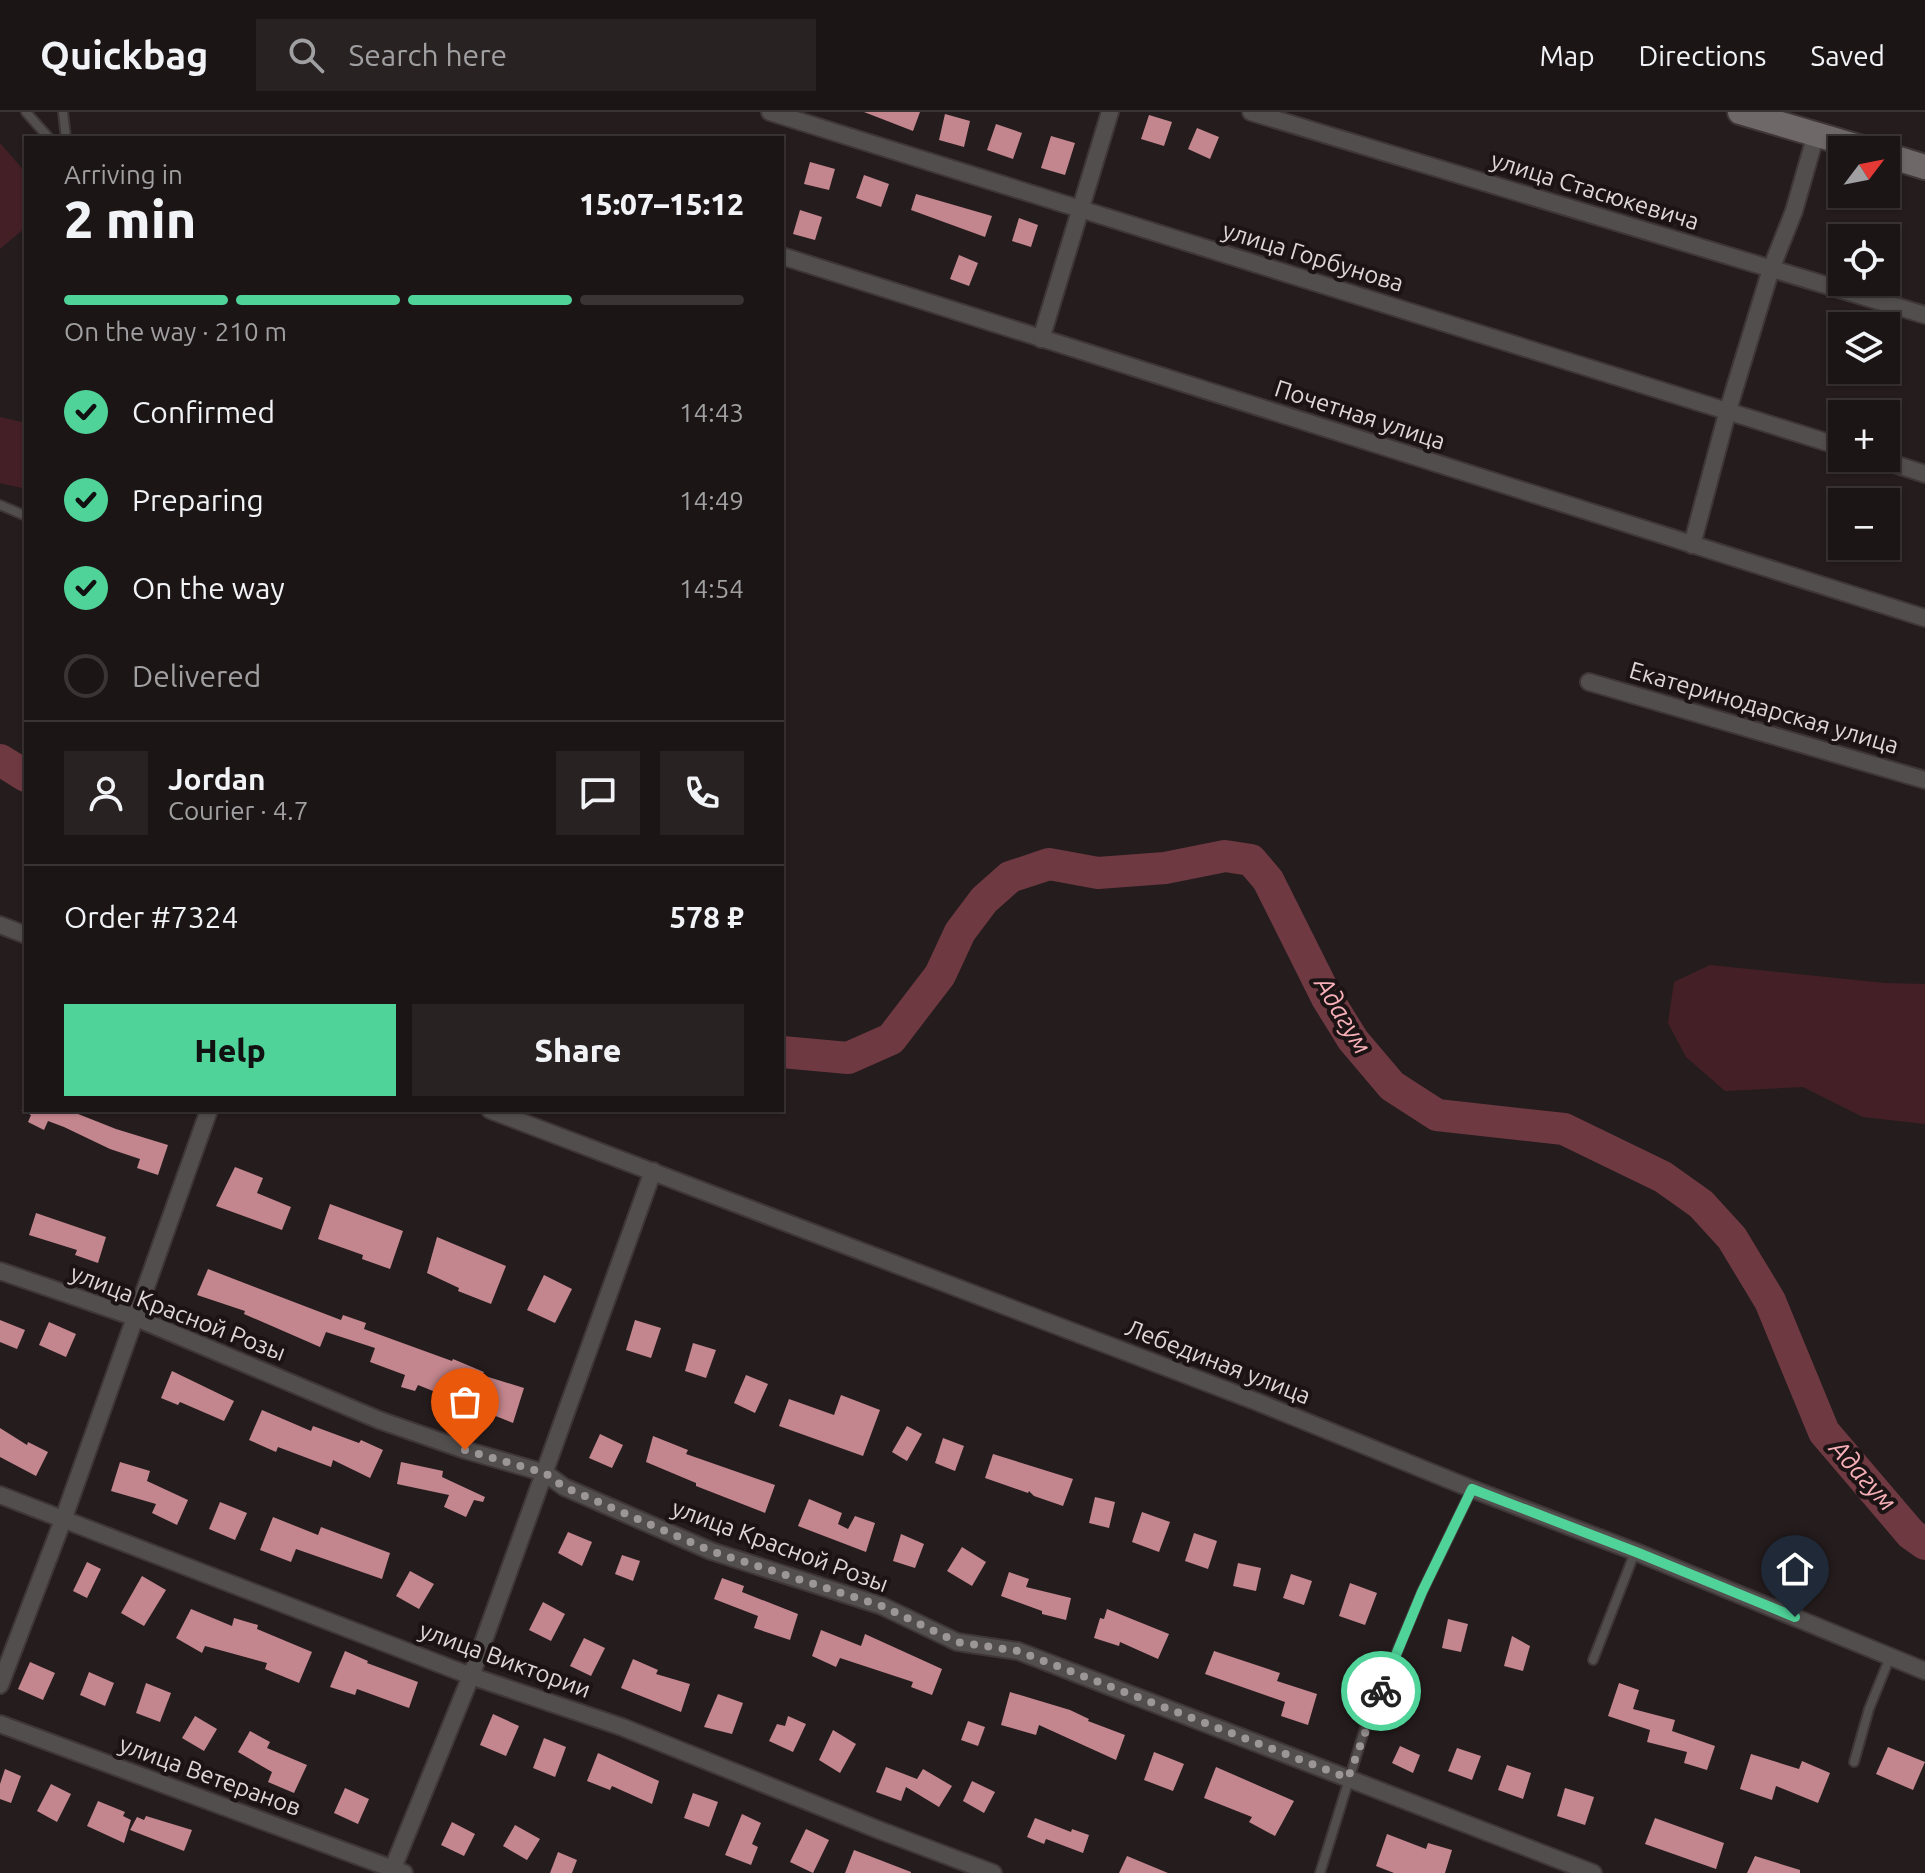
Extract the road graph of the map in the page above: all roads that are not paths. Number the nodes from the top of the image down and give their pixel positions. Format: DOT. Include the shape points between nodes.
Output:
graph roads {
  1 [pos="26,112"];
  2 [pos="63,112"];
  3 [pos="770,112"];
  4 [pos="1110,112"];
  5 [pos="1251,112"];
  6 [pos="1740,112"];
  7 [pos="1816,134"];
  8 [pos="47,136"];
  9 [pos="66,136"];
  10 [pos="1828,138"];
  11 [pos="1900,159"];
  12 [pos="1925,167"];
  13 [pos="1080,210"];
  14 [pos="784,257"];
  15 [pos="1771,269"];
  16 [pos="1925,315"];
  17 [pos="1041,339"];
  18 [pos="1728,410"];
  19 [pos="1828,442"];
  20 [pos="1900,466"];
  21 [pos="1925,474"];
  22 [pos="0,505"];
  23 [pos="24,515"];
  24 [pos="1692,545"];
  25 [pos="1925,618"];
  26 [pos="1589,682"];
  27 [pos="1925,780"];
  28 [pos="0,925"];
  29 [pos="24,934"];
  30 [pos="208,1112"];
  31 [pos="495,1112"];
  32 [pos="653,1171"];
  33 [pos="0,1271"];
  34 [pos="134,1317"];
  35 [pos="545,1473"];
  36 [pos="1472,1489"];
  37 [pos="0,1495"];
  38 [pos="63,1520"];
  39 [pos="1636,1552"];
  40 [pos="1890,1656"];
  41 [pos="1593,1660"];
  42 [pos="1925,1671"];
  43 [pos="471,1676"];
  44 [pos="0,1685"];
  45 [pos="0,1724"];
  46 [pos="1854,1762"];
  47 [pos="1348,1778"];
  48 [pos="396,1872"];
  49 [pos="993,1873"];
  50 [pos="1320,1873"];
  51 [pos="1593,1873"];
  1 -- 8 [label="lane"];
  2 -- 9 [label="lane"];
  3 -- 13 [label="street, улица Горбунова"];
  4 -- 13 [label="street"];
  5 -- 15 [label="street, улица Стасюкевича"];
  6 -- 7 [label="main road"];
  7 -- 10 [label="main road"];
  7 -- 15 [label="street"];
  11 -- 12 [label="main road"];
  13 -- 17 [label="street"];
  13 -- 18 [label="street, улица Горбунова"];
  14 -- 17 [label="street, Почетная улица"];
  15 -- 16 [label="street, улица Стасюкевича"];
  15 -- 18 [label="street"];
  17 -- 24 [label="street, Почетная улица"];
  18 -- 19 [label="street, улица Горбунова"];
  18 -- 24 [label="street"];
  20 -- 21 [label="street"];
  22 -- 23 [label="lane"];
  24 -- 25 [label="street, Почетная улица"];
  26 -- 27 [label="street, Екатеринодарская улица"];
  28 -- 29 [label="street"];
  30 -- 34 [label="street"];
  31 -- 32 [label="street, Лебединая улица"];
  32 -- 35 [label="street"];
  32 -- 36 [label="street, Лебединая улица"];
  33 -- 34 [label="street, улица Красной Розы"];
  34 -- 35 [label="street, улица Красной Розы" via="379,1420"];
  34 -- 38 [label="street"];
  35 -- 43 [label="street"];
  35 -- 47 [label="street, улица Красной Розы" via="564,1487 711,1551 882,1606 957,1642 1018,1651"];
  36 -- 39 [label="street, Лебединая улица"];
  36 -- 47 [label="lane" via="1422,1592"];
  37 -- 38 [label="street, улица Виктории"];
  38 -- 43 [label="street, улица Виктории"];
  38 -- 44 [label="street"];
  39 -- 40 [label="street, Лебединая улица"];
  39 -- 41 [label="lane"];
  40 -- 42 [label="street, Лебединая улица"];
  40 -- 46 [label="lane"];
  43 -- 48 [label="street"];
  43 -- 49 [label="street, улица Виктории" via="622,1727"];
  45 -- 48 [label="street, улица Ветеранов"];
  47 -- 50 [label="lane"];
  47 -- 51 [label="street, улица Красной Розы"];
}
